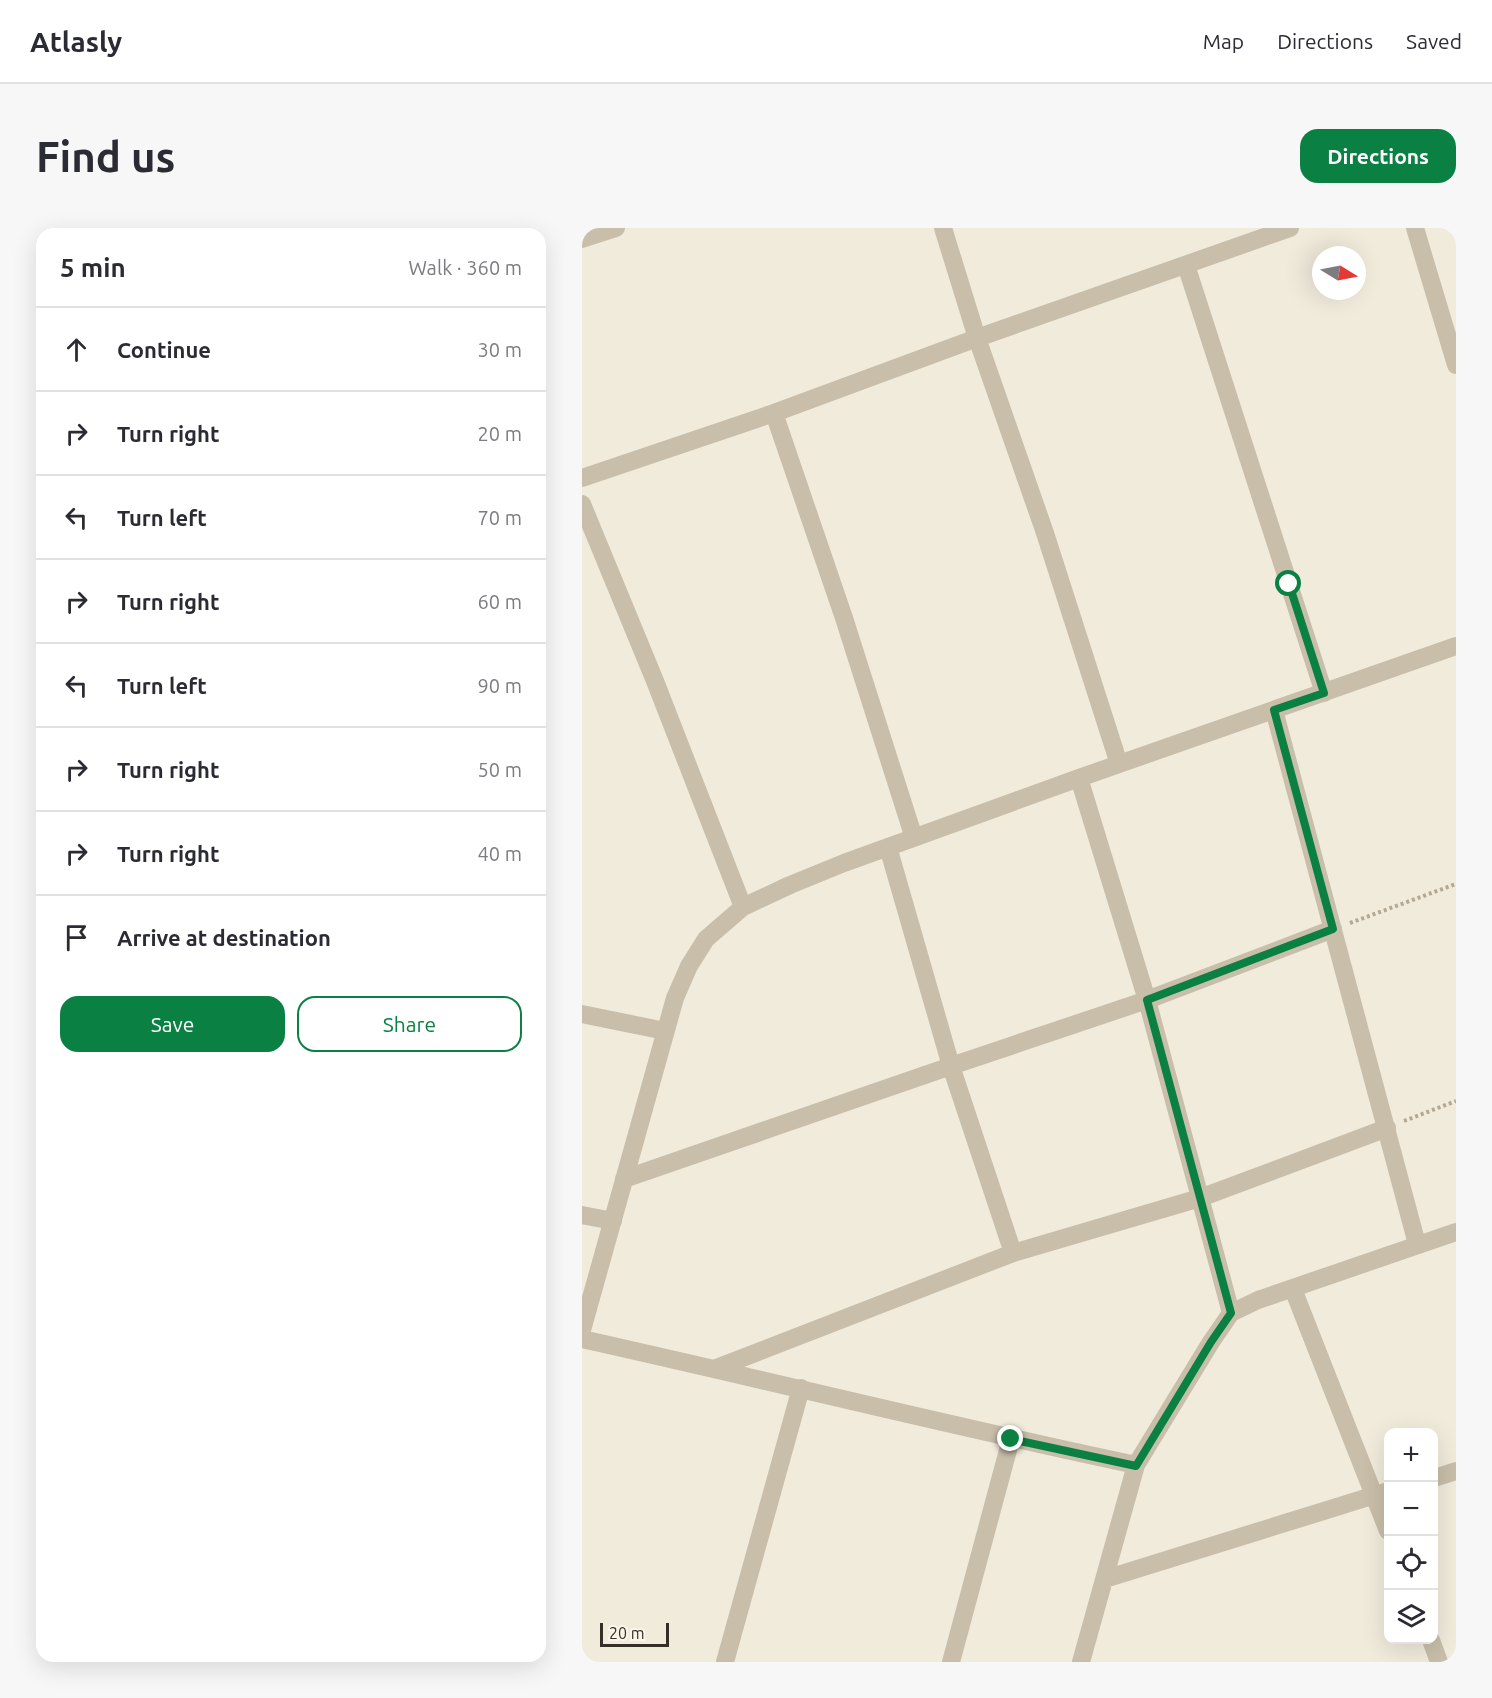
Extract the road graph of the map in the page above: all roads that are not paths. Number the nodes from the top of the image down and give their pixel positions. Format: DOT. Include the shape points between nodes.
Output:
graph roads {
  1 [pos="616,228"];
  2 [pos="943,228"];
  3 [pos="1290,228"];
  4 [pos="1415,228"];
  5 [pos="585,235"];
  6 [pos="1186,266"];
  7 [pos="977,338"];
  8 [pos="1456,365"];
  9 [pos="774,413"];
  10 [pos="582,478"];
  11 [pos="582,504"];
  12 [pos="1456,646"];
  13 [pos="1324,693"];
  14 [pos="1274,710"];
  15 [pos="1119,765"];
  16 [pos="1079,778"];
  17 [pos="914,838"];
  18 [pos="888,847"];
  19 [pos="743,907"];
  20 [pos="1333,929"];
  21 [pos="1147,1000"];
  22 [pos="582,1014"];
  23 [pos="665,1031"];
  24 [pos="951,1066"];
  25 [pos="1387,1128"];
  26 [pos="624,1179"];
  27 [pos="1200,1198"];
  28 [pos="582,1215"];
  29 [pos="612,1221"];
  30 [pos="1456,1232"];
  31 [pos="1417,1244"];
  32 [pos="1013,1252"];
  33 [pos="1293,1289"];
  34 [pos="1231,1313"];
  35 [pos="582,1330"];
  36 [pos="582,1339"];
  37 [pos="714,1369"];
  38 [pos="801,1388"];
  39 [pos="1011,1439"];
  40 [pos="1136,1466"];
  41 [pos="1456,1471"];
  42 [pos="1438,1477"];
  43 [pos="1382,1494"];
  44 [pos="1105,1579"];
  45 [pos="1432,1644"];
  46 [pos="725,1662"];
  47 [pos="951,1662"];
  48 [pos="1081,1662"];
  49 [pos="1439,1662"];
  1 -- 5 [label="street"];
  2 -- 7 [label="street"];
  3 -- 6 [label="street"];
  4 -- 8 [label="street"];
  6 -- 7 [label="street"];
  6 -- 13 [label="street"];
  7 -- 9 [label="street"];
  7 -- 15 [label="street"];
  9 -- 10 [label="street"];
  9 -- 17 [label="street"];
  11 -- 19 [label="street" via="656,681"];
  12 -- 13 [label="street"];
  13 -- 14 [label="street"];
  14 -- 15 [label="street"];
  14 -- 20 [label="street"];
  15 -- 16 [label="street"];
  16 -- 17 [label="street"];
  16 -- 21 [label="street"];
  17 -- 18 [label="street"];
  18 -- 19 [label="street"];
  18 -- 24 [label="street"];
  19 -- 23 [label="street" via="706,939 684,977"];
  20 -- 21 [label="street"];
  20 -- 25 [label="street"];
  21 -- 24 [label="street"];
  21 -- 27 [label="street"];
  22 -- 23 [label="street"];
  23 -- 26 [label="street"];
  24 -- 26 [label="street"];
  24 -- 32 [label="street"];
  25 -- 27 [label="street"];
  25 -- 31 [label="street"];
  26 -- 29 [label="street"];
  27 -- 32 [label="street"];
  27 -- 34 [label="street"];
  28 -- 29 [label="street"];
  29 -- 35 [label="street"];
  30 -- 31 [label="street"];
  31 -- 33 [label="street"];
  32 -- 37 [label="street"];
  33 -- 34 [label="street"];
  33 -- 43 [label="street"];
  34 -- 40 [label="street"];
  36 -- 37 [label="street"];
  37 -- 38 [label="street"];
  38 -- 39 [label="street"];
  38 -- 46 [label="street"];
  39 -- 40 [label="street"];
  39 -- 47 [label="street"];
  40 -- 44 [label="street"];
  41 -- 42 [label="street"];
  43 -- 44 [label="street"];
  44 -- 48 [label="street"];
  45 -- 49 [label="street"];
}
